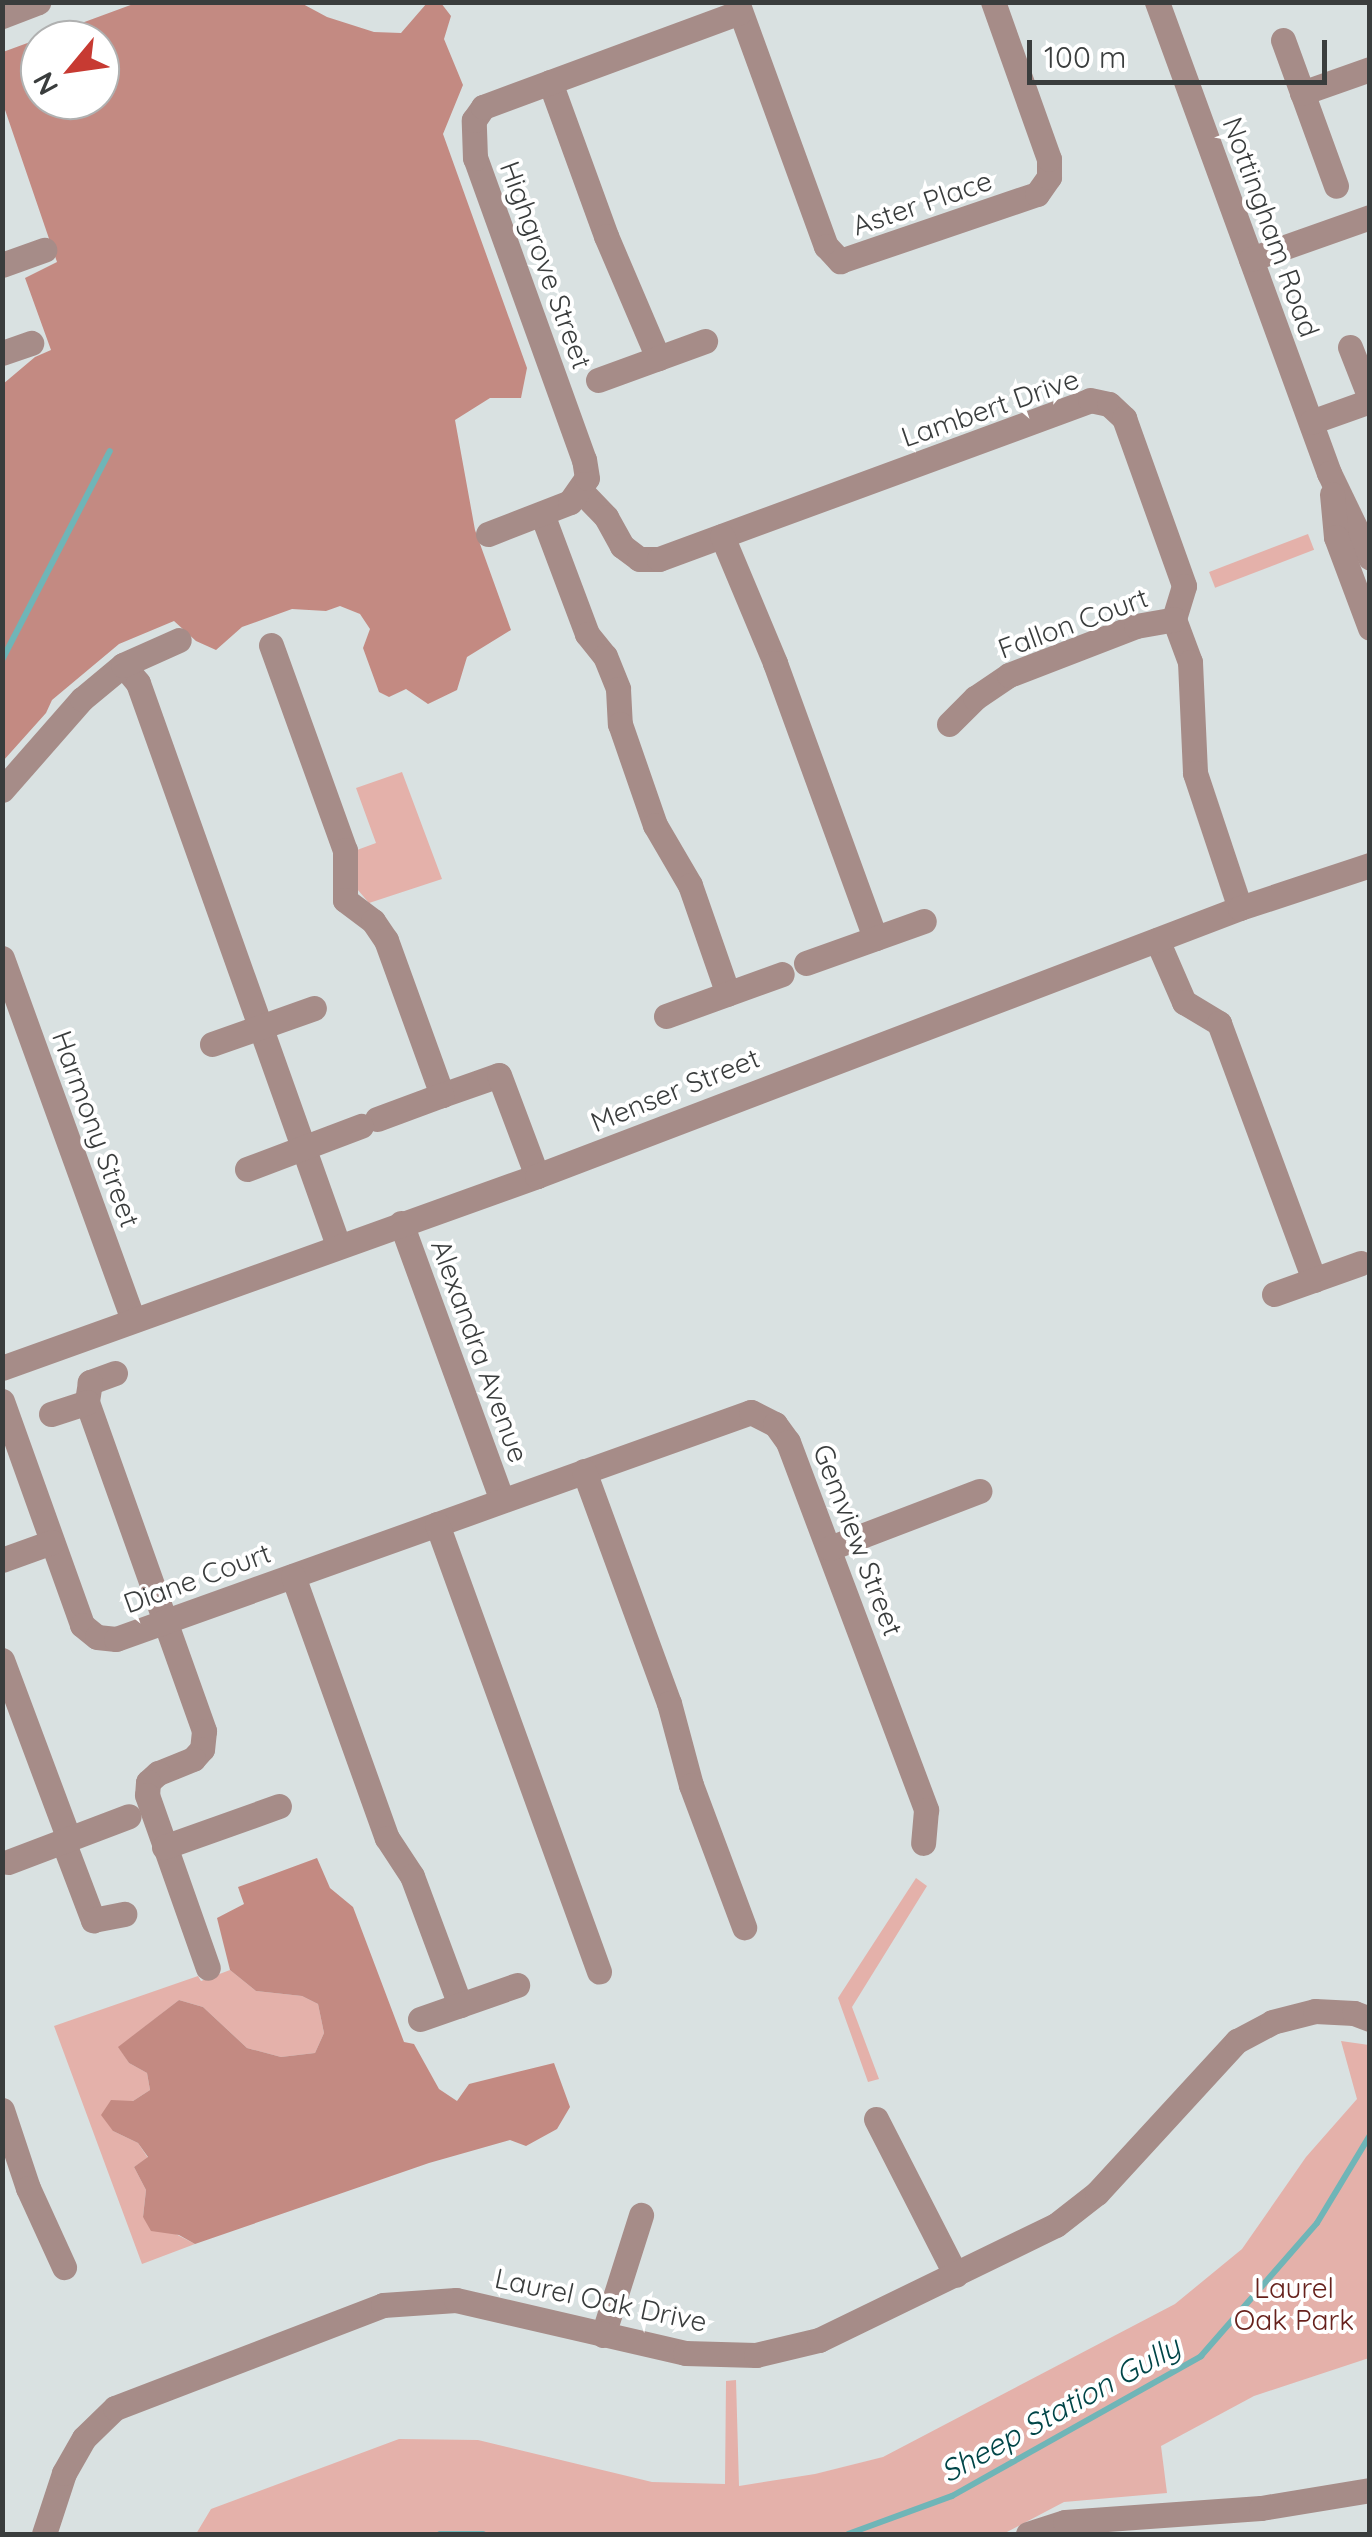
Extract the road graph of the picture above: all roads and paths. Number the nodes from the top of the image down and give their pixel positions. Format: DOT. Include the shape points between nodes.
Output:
graph roads {
  1 [pos="993,2"];
  2 [pos="1157,2"];
  3 [pos="738,7"];
  4 [pos="1283,40"];
  5 [pos="1370,69"];
  6 [pos="550,82"];
  7 [pos="1302,93"];
  8 [pos="1336,186"];
  9 [pos="1370,217"];
  10 [pos="44,250"];
  11 [pos="1251,259"];
  12 [pos="2,265"];
  13 [pos="705,341"];
  14 [pos="30,343"];
  15 [pos="1350,347"];
  16 [pos="2,353"];
  17 [pos="658,358"];
  18 [pos="598,380"];
  19 [pos="1370,400"];
  20 [pos="1310,422"];
  21 [pos="1329,473"];
  22 [pos="580,492"];
  23 [pos="542,514"];
  24 [pos="488,534"];
  25 [pos="722,536"];
  26 [pos="1370,558"];
  27 [pos="1174,619"];
  28 [pos="1370,628"];
  29 [pos="179,640"];
  30 [pos="271,645"];
  31 [pos="123,665"];
  32 [pos="949,724"];
  33 [pos="2,790"];
  34 [pos="1370,865"];
  35 [pos="1240,908"];
  36 [pos="924,921"];
  37 [pos="875,938"];
  38 [pos="1157,940"];
  39 [pos="2,958"];
  40 [pos="806,963"];
  41 [pos="782,974"];
  42 [pos="728,994"];
  43 [pos="314,1008"];
  44 [pos="666,1016"];
  45 [pos="258,1028"];
  46 [pos="212,1044"];
  47 [pos="442,1095"];
  48 [pos="300,1146"];
  49 [pos="247,1168"];
  50 [pos="537,1176"];
  51 [pos="401,1223"];
  52 [pos="338,1245"];
  53 [pos="1361,1264"];
  54 [pos="1314,1280"];
  55 [pos="1274,1294"];
  56 [pos="133,1319"];
  57 [pos="2,1368"];
  58 [pos="116,1373"];
  59 [pos="2,1401"];
  60 [pos="88,1402"];
  61 [pos="51,1414"];
  62 [pos="584,1471"];
  63 [pos="979,1491"];
  64 [pos="502,1500"];
  65 [pos="437,1524"];
  66 [pos="52,1542"];
  67 [pos="830,1548"];
  68 [pos="2,1560"];
  69 [pos="293,1576"];
  70 [pos="166,1622"];
  71 [pos="2,1660"];
  72 [pos="278,1806"];
  73 [pos="130,1816"];
  74 [pos="66,1840"];
  75 [pos="923,1844"];
  76 [pos="164,1847"];
  77 [pos="8,1862"];
  78 [pos="124,1914"];
  79 [pos="744,1926"];
  80 [pos="208,1968"];
  81 [pos="599,1972"];
  82 [pos="517,1985"];
  83 [pos="460,2005"];
  84 [pos="420,2020"];
  85 [pos="1370,2020"];
  86 [pos="2,2110"];
  87 [pos="876,2119"];
  88 [pos="28,2188"];
  89 [pos="2,2197"];
  90 [pos="641,2215"];
  91 [pos="64,2267"];
  92 [pos="956,2275"];
  93 [pos="604,2335"];
  94 [pos="1370,2490"];
  95 [pos="44,2534"];
  96 [pos="1028,2534"];
  1 -- 3 [label="street, Aster Place" via="1049,159 1048,177 1036,194 840,261 826,246"];
  2 -- 11 [label="street, Nottingham Road"];
  3 -- 6 [label="street, Highgrove Street"];
  4 -- 7 [label="street"];
  5 -- 7 [label="street"];
  6 -- 17 [label="street"];
  6 -- 22 [label="street, Highgrove Street" via="483,107 471,138 584,460 587,478"];
  7 -- 8 [label="street"];
  9 -- 11 [label="street"];
  10 -- 12 [label="street"];
  11 -- 20 [label="street, Nottingham Road"];
  13 -- 17 [label="street"];
  14 -- 16 [label="street"];
  15 -- 19 [label="street"];
  17 -- 18 [label="street"];
  19 -- 20 [label="street"];
  20 -- 21 [label="street, Nottingham Road"];
  21 -- 26 [label="street, Nottingham Road"];
  21 -- 28 [label="street, Nottingham Road" via="1336,537"];
  22 -- 23 [label="street"];
  22 -- 25 [label="street, Lambert Drive" via="639,559 659,559"];
  23 -- 24 [label="street"];
  23 -- 42 [label="street" via="586,634 605,656 618,688 620,724 655,824 690,885"];
  25 -- 27 [label="street, Lambert Drive" via="1090,400 1109,404 1124,418 1184,586"];
  25 -- 37 [label="street"];
  27 -- 32 [label="street, Fallon Court" via="1136,626 1009,675"];
  27 -- 35 [label="street, Lambert Drive" via="1190,662 1195,774"];
  29 -- 31 [label="street"];
  30 -- 47 [label="street" via="345,850 344,900 386,940"];
  31 -- 33 [label="street" via="82,700"];
  31 -- 45 [label="street" via="138,683"];
  34 -- 35 [label="street, Menser Street"];
  35 -- 38 [label="street, Menser Street"];
  36 -- 37 [label="street"];
  37 -- 40 [label="street"];
  38 -- 50 [label="street, Menser Street"];
  38 -- 54 [label="street" via="1184,1002 1219,1023"];
  39 -- 56 [label="street, Harmony Street"];
  41 -- 42 [label="street"];
  42 -- 44 [label="street"];
  43 -- 45 [label="street"];
  45 -- 46 [label="street"];
  45 -- 48 [label="street"];
  47 -- 48 [label="street"];
  47 -- 50 [label="street" via="498,1075"];
  48 -- 49 [label="street"];
  48 -- 52 [label="street"];
  50 -- 51 [label="street, Menser Street"];
  51 -- 52 [label="street, Menser Street"];
  51 -- 64 [label="street, Alexandra Avenue"];
  52 -- 56 [label="street, Menser Street"];
  53 -- 54 [label="street"];
  54 -- 55 [label="street"];
  56 -- 57 [label="street, Menser Street"];
  58 -- 60 [label="street" via="90,1382"];
  59 -- 66 [label="street, Diane Court"];
  60 -- 61 [label="street"];
  60 -- 70 [label="street"];
  62 -- 64 [label="street, Gemview Street"];
  62 -- 67 [label="street, Gemview Street" via="751,1412 775,1424 788,1442"];
  62 -- 79 [label="street"];
  63 -- 67 [label="street"];
  64 -- 65 [label="street, Diane Court"];
  65 -- 69 [label="street, Diane Court"];
  65 -- 81 [label="street"];
  66 -- 68 [label="street"];
  66 -- 70 [label="street, Diane Court" via="82,1625 97,1637 116,1639"];
  67 -- 75 [label="street, Gemview Street" via="926,1810"];
  69 -- 70 [label="street, Diane Court"];
  69 -- 83 [label="street" via="387,1838 412,1876"];
  70 -- 76 [label="street" via="204,1731 193,1758 148,1782"];
  71 -- 74 [label="street"];
  72 -- 76 [label="street"];
  73 -- 74 [label="street"];
  74 -- 77 [label="street"];
  74 -- 78 [label="street" via="93,1920"];
  76 -- 80 [label="street"];
  82 -- 83 [label="street"];
  83 -- 84 [label="street"];
  85 -- 92 [label="street, Laurel Oak Drive" via="1315,2011 1272,2022 1237,2041 1096,2193 1056,2226"];
  86 -- 88 [label="street"];
  87 -- 92 [label="street"];
  88 -- 89 [label="street"];
  88 -- 91 [label="street"];
  90 -- 93 [label="street"];
  92 -- 93 [label="street, Laurel Oak Drive" via="819,2340 756,2356 685,2354"];
  93 -- 95 [label="street, Laurel Oak Drive" via="456,2300 384,2305 115,2408 84,2438 64,2473"];
  94 -- 96 [label="street" via="1261,2508 1065,2522"];
}
